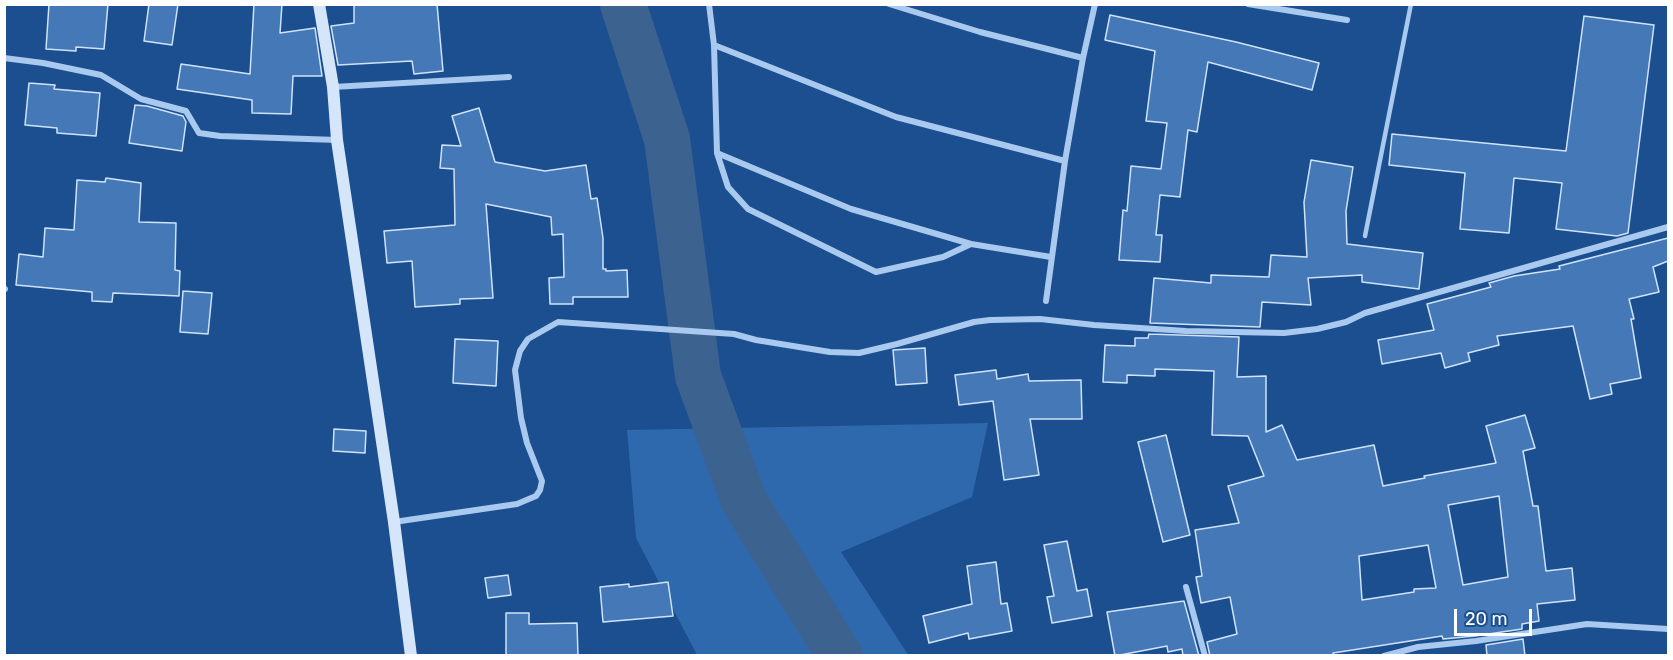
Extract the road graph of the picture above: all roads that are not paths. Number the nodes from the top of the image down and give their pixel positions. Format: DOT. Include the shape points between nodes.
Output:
graph roads {
  1 [pos="319,4"];
  2 [pos="710,4"];
  3 [pos="889,4"];
  4 [pos="1095,4"];
  5 [pos="1248,4"];
  6 [pos="1412,4"];
  7 [pos="1347,20"];
  8 [pos="714,45"];
  9 [pos="4,58"];
  10 [pos="1083,58"];
  11 [pos="509,77"];
  12 [pos="333,87"];
  13 [pos="337,140"];
  14 [pos="717,153"];
  15 [pos="1065,161"];
  16 [pos="1668,227"];
  17 [pos="1365,236"];
  18 [pos="971,244"];
  19 [pos="1051,257"];
  20 [pos="1046,301"];
  21 [pos="394,522"];
  22 [pos="1186,587"];
  23 [pos="1668,629"];
  24 [pos="411,656"];
  25 [pos="1205,656"];
  26 [pos="1384,656"];
  1 -- 12 [label="street"];
  2 -- 8 [label="street"];
  3 -- 10 [label="street"];
  4 -- 10 [label="street"];
  5 -- 7 [label="street"];
  6 -- 17 [label="lane"];
  8 -- 14 [label="street"];
  8 -- 15 [label="street" via="896,117"];
  9 -- 13 [label="street" via="101,75 141,99 186,111 198,132"];
  10 -- 15 [label="street"];
  11 -- 12 [label="street"];
  12 -- 13 [label="street"];
  13 -- 21 [label="street"];
  14 -- 18 [label="street" via="851,209"];
  14 -- 18 [label="street" via="728,188 748,209 876,272 943,257"];
  15 -- 19 [label="street"];
  16 -- 21 [label="street" via="1365,313 1346,322 1295,332 1186,331 1040,319 990,320 859,353 830,352 734,334 558,322 528,339 515,370 526,443 542,481 536,496 517,504"];
  18 -- 19 [label="street"];
  19 -- 20 [label="street"];
  21 -- 24 [label="street"];
  22 -- 25 [label="street"];
  23 -- 26 [label="street" via="1587,624 1418,647"];
}
